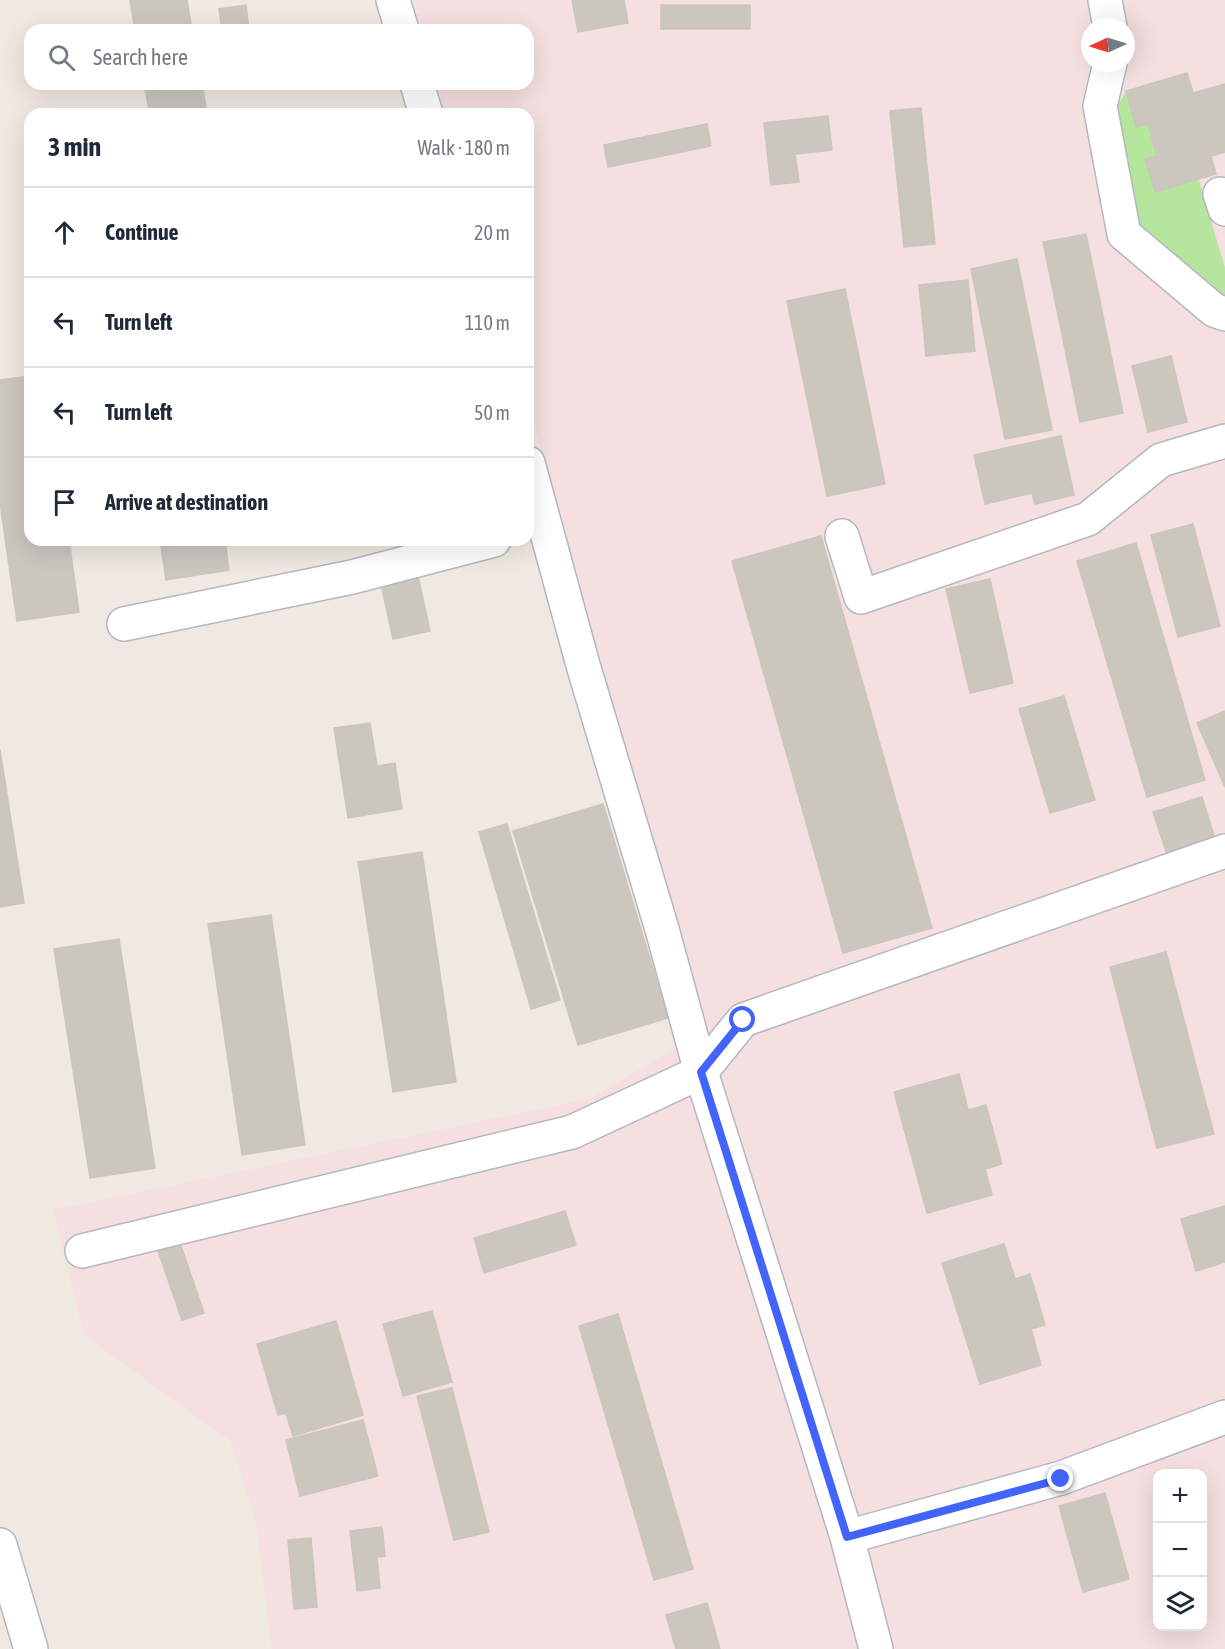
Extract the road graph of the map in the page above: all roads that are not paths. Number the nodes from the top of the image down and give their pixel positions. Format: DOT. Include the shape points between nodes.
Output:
graph roads {
  1 [pos="393,0"];
  2 [pos="1105,0"];
  3 [pos="1108,18"];
  4 [pos="400,24"];
  5 [pos="1108,72"];
  6 [pos="419,90"];
  7 [pos="424,108"];
  8 [pos="1225,196"];
  9 [pos="1225,209"];
  10 [pos="1225,314"];
  11 [pos="1225,441"];
  12 [pos="534,507"];
  13 [pos="537,529"];
  14 [pos="842,536"];
  15 [pos="471,546"];
  16 [pos="124,624"];
  17 [pos="1225,851"];
  18 [pos="701,1072"];
  19 [pos="82,1251"];
  20 [pos="1225,1417"];
  21 [pos="847,1537"];
  22 [pos="0,1545"];
  23 [pos="31,1649"];
  24 [pos="876,1649"];
  1 -- 4 [label="street"];
  2 -- 3 [label="street"];
  5 -- 10 [label="street" via="1100,106 1124,234 1214,310"];
  6 -- 7 [label="street"];
  8 -- 9 [label="street" via="1220,194"];
  11 -- 14 [label="street" via="1161,460 1088,519 861,597"];
  12 -- 13 [label="street"];
  13 -- 18 [label="street" via="587,676"];
  15 -- 16 [label="street" via="352,577"];
  17 -- 18 [label="street" via="743,1020"];
  18 -- 19 [label="street" via="572,1132"];
  18 -- 21 [label="street"];
  20 -- 21 [label="street" via="1061,1479"];
  21 -- 24 [label="street"];
  22 -- 23 [label="street"];
}
